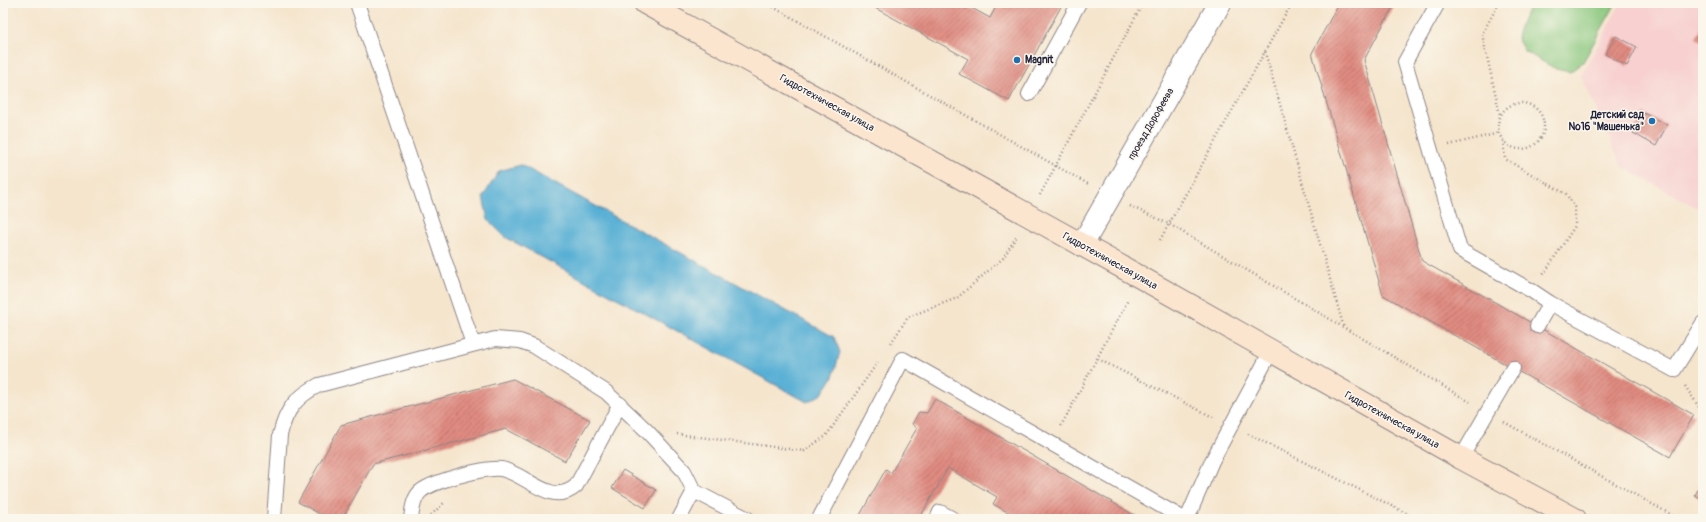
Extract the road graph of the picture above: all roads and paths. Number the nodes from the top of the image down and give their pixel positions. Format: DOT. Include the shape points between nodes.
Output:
graph roads {
  1 [pos="357,3"];
  2 [pos="645,3"];
  3 [pos="766,3"];
  4 [pos="1079,3"];
  5 [pos="1143,3"];
  6 [pos="1220,3"];
  7 [pos="1292,3"];
  8 [pos="1438,3"];
  9 [pos="1499,3"];
  10 [pos="1265,52"];
  11 [pos="1029,94"];
  12 [pos="1500,116"];
  13 [pos="1499,133"];
  14 [pos="1503,141"];
  15 [pos="1431,150"];
  16 [pos="1056,165"];
  17 [pos="1110,196"];
  18 [pos="1029,215"];
  19 [pos="1169,224"];
  20 [pos="1160,240"];
  21 [pos="1082,245"];
  22 [pos="1532,290"];
  23 [pos="1128,300"];
  24 [pos="1550,303"];
  25 [pos="1703,323"];
  26 [pos="1537,326"];
  27 [pos="1344,328"];
  28 [pos="473,344"];
  29 [pos="887,349"];
  30 [pos="1271,352"];
  31 [pos="1098,359"];
  32 [pos="878,361"];
  33 [pos="1513,368"];
  34 [pos="1674,370"];
  35 [pos="620,404"];
  36 [pos="1488,412"];
  37 [pos="1703,413"];
  38 [pos="1232,426"];
  39 [pos="646,430"];
  40 [pos="1052,444"];
  41 [pos="1461,458"];
  42 [pos="694,491"];
  43 [pos="274,519"];
  44 [pos="411,519"];
  45 [pos="679,519"];
  46 [pos="748,519"];
  47 [pos="819,519"];
  48 [pos="937,519"];
  49 [pos="953,519"];
  50 [pos="1184,519"];
  51 [pos="1187,519"];
  52 [pos="1418,519"];
  53 [pos="1574,519"];
  54 [pos="1679,519"];
  1 -- 28 [label="lane"];
  2 -- 18 [label="main road, Гидротехническая улица"];
  3 -- 16 [label="path"];
  4 -- 11 [label="lane"];
  5 -- 16 [label="path"];
  6 -- 17 [label="street, проезд Дорофеева"];
  7 -- 10 [label="path"];
  8 -- 15 [label="lane" via="1405,62"];
  9 -- 12 [label="path" via="1482,34"];
  10 -- 19 [label="path"];
  10 -- 27 [label="path"];
  12 -- 13 [label="path"];
  12 -- 14 [label="path" via="1505,108 1514,103 1524,103 1533,106 1544,122 1540,138 1527,148 1518,149"];
  13 -- 14 [label="path"];
  13 -- 15 [label="path"];
  14 -- 22 [label="path" via="1505,159 1566,194 1575,207 1575,226"];
  15 -- 22 [label="lane" via="1460,250"];
  16 -- 17 [label="path"];
  16 -- 18 [label="path"];
  17 -- 19 [label="path"];
  17 -- 21 [label="street, проезд Дорофеева"];
  18 -- 21 [label="main road, Гидротехническая улица"];
  18 -- 29 [label="path" via="1004,258 957,298 908,317"];
  19 -- 20 [label="path"];
  19 -- 27 [label="path"];
  21 -- 30 [label="main road, Гидротехническая улица"];
  22 -- 24 [label="lane"];
  23 -- 31 [label="path"];
  24 -- 26 [label="lane"];
  24 -- 34 [label="lane"];
  25 -- 34 [label="lane"];
  27 -- 36 [label="path"];
  28 -- 35 [label="lane" via="495,338 534,346 598,386"];
  28 -- 43 [label="lane" via="319,385 306,392 287,413 280,435"];
  30 -- 38 [label="lane"];
  30 -- 41 [label="main road, Гидротехническая улица"];
  31 -- 38 [label="path"];
  31 -- 40 [label="path"];
  32 -- 39 [label="path" via="826,436 804,450"];
  33 -- 36 [label="lane"];
  34 -- 37 [label="path"];
  35 -- 39 [label="lane"];
  35 -- 44 [label="lane" via="576,486 571,490 558,494 550,493 511,472 500,469 484,470 424,488 414,501"];
  36 -- 41 [label="lane"];
  36 -- 54 [label="path"];
  38 -- 51 [label="lane" via="1212,461"];
  38 -- 52 [label="path"];
  39 -- 42 [label="lane" via="684,471"];
  40 -- 47 [label="lane" via="903,360"];
  40 -- 50 [label="lane"];
  41 -- 53 [label="main road, Гидротехническая улица"];
  42 -- 45 [label="lane"];
  42 -- 46 [label="lane"];
  48 -- 49 [label="lane" via="940,512"];
}
